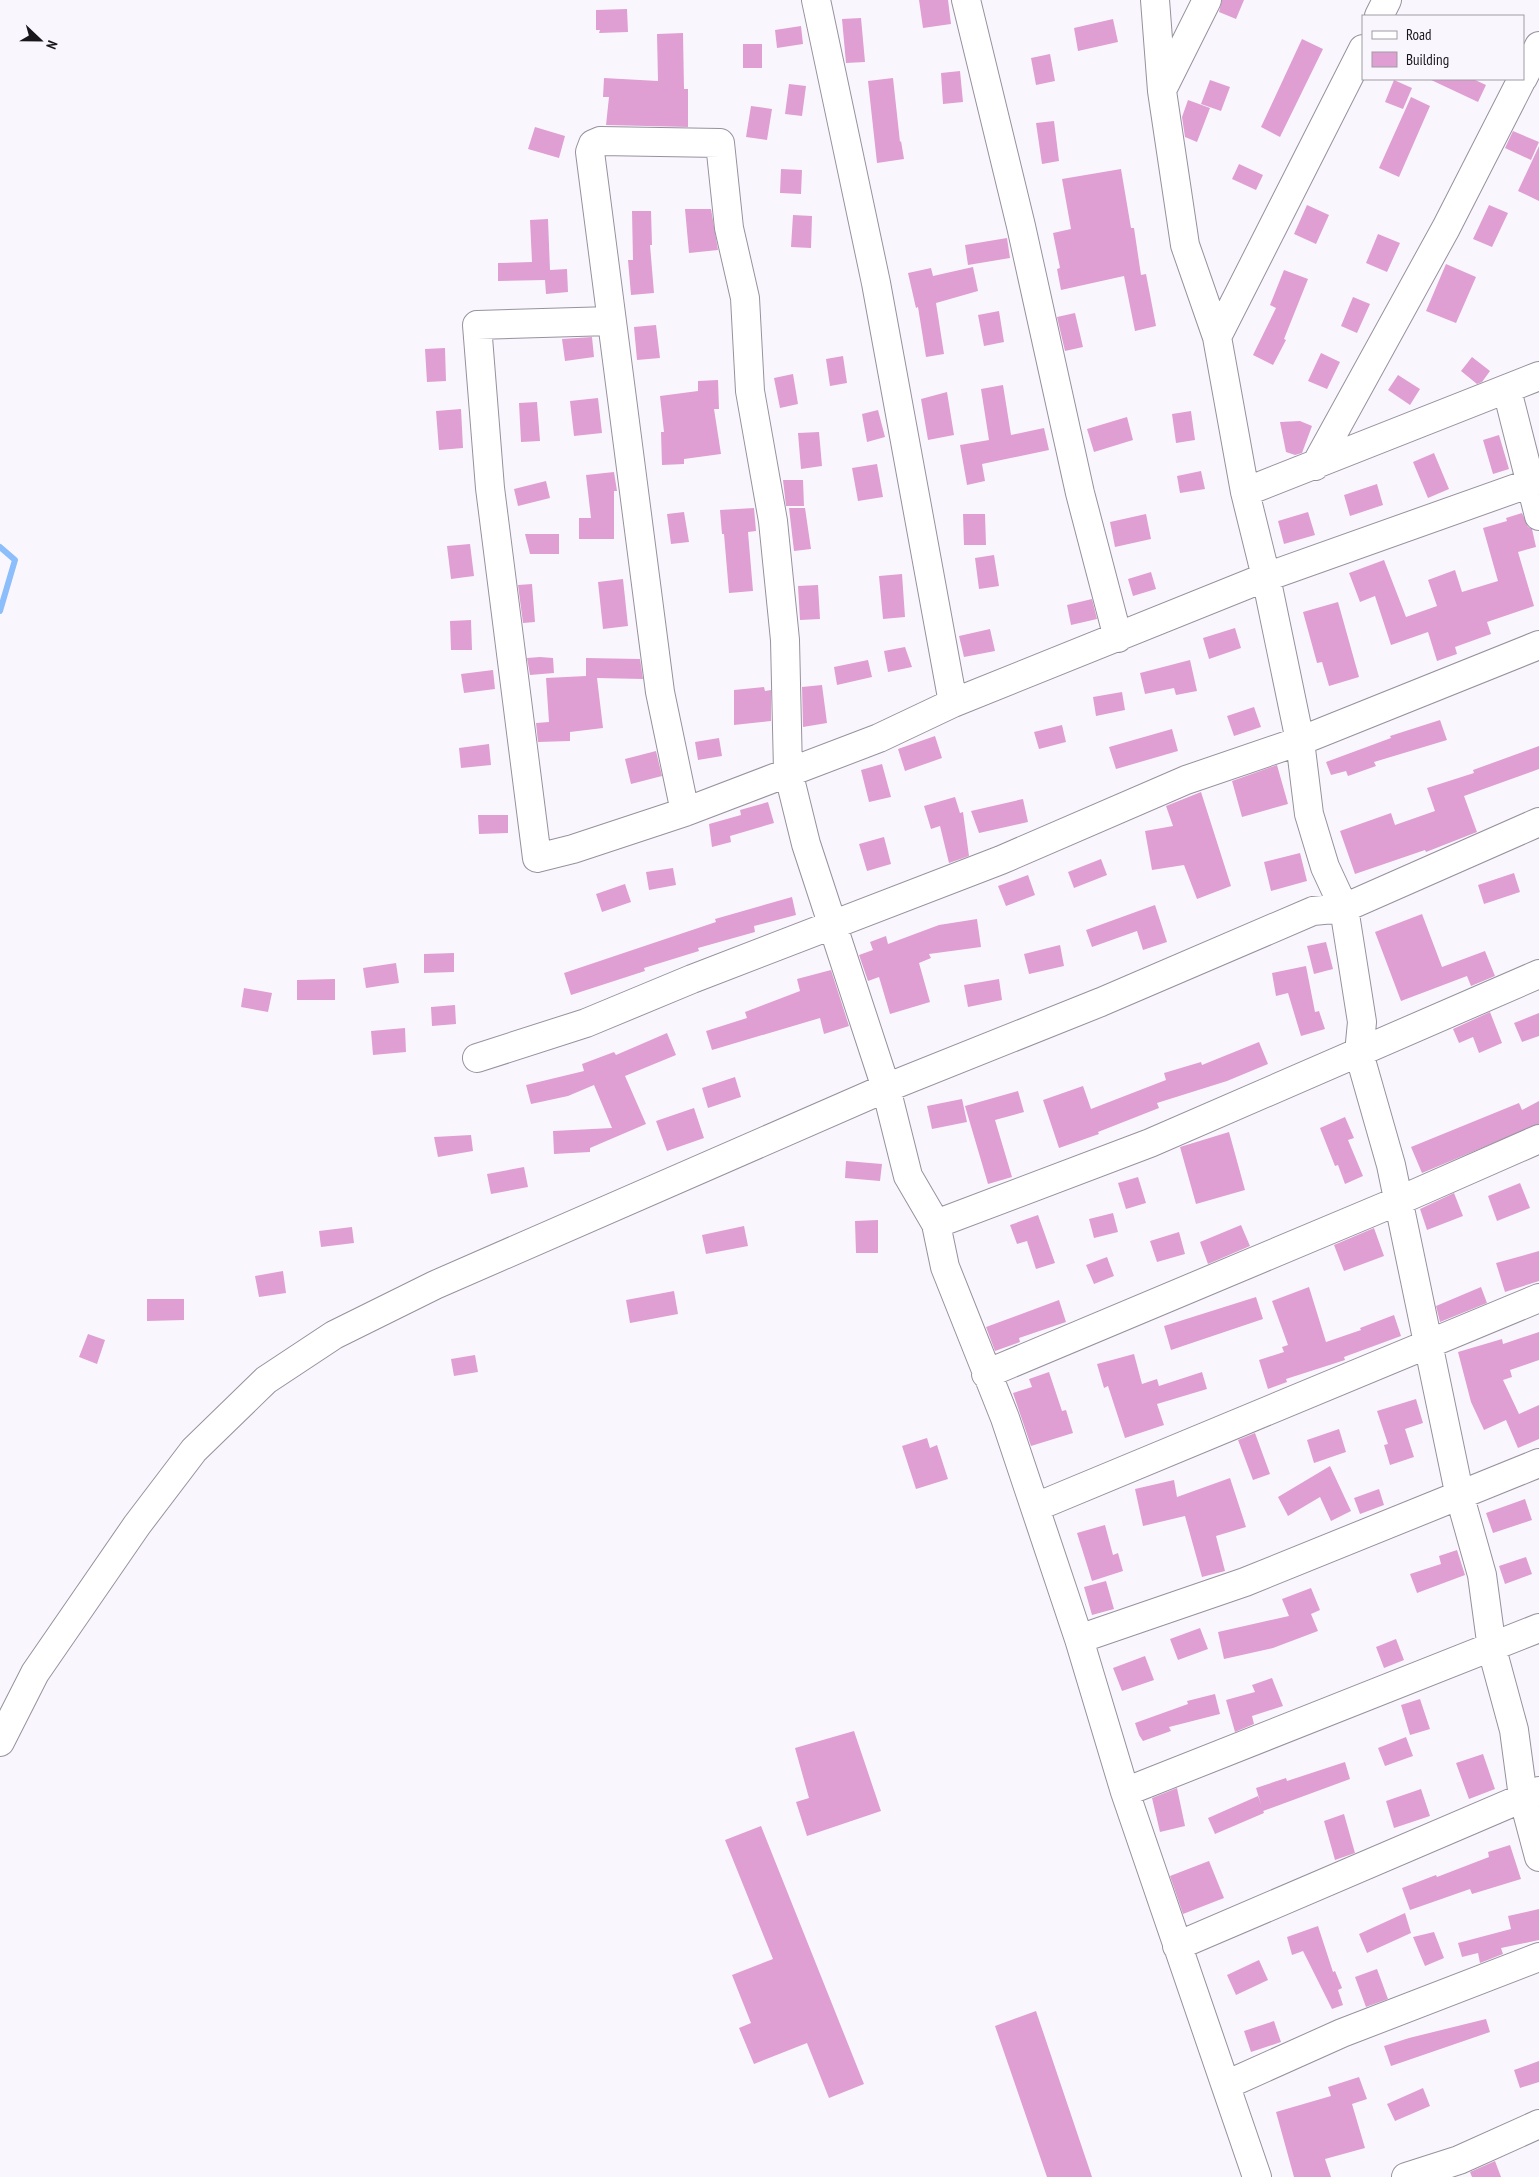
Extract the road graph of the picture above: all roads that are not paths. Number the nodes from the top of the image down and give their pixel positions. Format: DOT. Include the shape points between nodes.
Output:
graph roads {
  1 [pos="816,0"];
  2 [pos="966,0"];
  3 [pos="1155,0"];
  4 [pos="1207,0"];
  5 [pos="1387,0"];
  6 [pos="1380,15"];
  7 [pos="1539,46"];
  8 [pos="1362,51"];
  9 [pos="1524,76"];
  10 [pos="1522,80"];
  11 [pos="1162,91"];
  12 [pos="611,321"];
  13 [pos="1217,337"];
  14 [pos="1539,376"];
  15 [pos="1507,390"];
  16 [pos="1315,466"];
  17 [pos="1535,481"];
  18 [pos="1245,492"];
  19 [pos="1539,516"];
  20 [pos="1266,578"];
  21 [pos="1118,638"];
  22 [pos="1539,645"];
  23 [pos="953,703"];
  24 [pos="1300,741"];
  25 [pos="788,772"];
  26 [pos="685,812"];
  27 [pos="1539,822"];
  28 [pos="1344,908"];
  29 [pos="833,926"];
  30 [pos="1539,974"];
  31 [pos="1359,1053"];
  32 [pos="477,1058"];
  33 [pos="886,1088"];
  34 [pos="1539,1139"];
  35 [pos="1398,1201"];
  36 [pos="936,1224"];
  37 [pos="1539,1298"];
  38 [pos="1430,1342"];
  39 [pos="986,1374"];
  40 [pos="1539,1463"];
  41 [pos="1460,1497"];
  42 [pos="1036,1507"];
  43 [pos="1539,1628"];
  44 [pos="1079,1639"];
  45 [pos="1492,1649"];
  46 [pos="0,1742"];
  47 [pos="1126,1792"];
  48 [pos="1531,1794"];
  49 [pos="1539,1857"];
  50 [pos="1177,1946"];
  51 [pos="1539,1958"];
  52 [pos="1226,2085"];
  53 [pos="1539,2124"];
  54 [pos="1257,2177"];
  55 [pos="1406,2177"];
  1 -- 23 [label="street" via="876,283"];
  2 -- 21 [label="street" via="1021,226 1080,493"];
  3 -- 11 [label="street"];
  4 -- 11 [label="street"];
  5 -- 6 [label="street"];
  7 -- 9 [label="street"];
  8 -- 13 [label="street"];
  10 -- 16 [label="street" via="1446,228"];
  11 -- 13 [label="street" via="1185,245"];
  12 -- 25 [label="street" via="590,152 593,144 600,141 720,142 729,228 745,298 750,390 773,521 785,640"];
  12 -- 26 [label="street" via="660,692"];
  12 -- 26 [label="street" via="477,325 490,488 537,858 573,850"];
  13 -- 18 [label="street"];
  14 -- 15 [label="street"];
  15 -- 16 [label="street"];
  15 -- 17 [label="street"];
  16 -- 18 [label="street"];
  17 -- 19 [label="street"];
  17 -- 20 [label="street"];
  18 -- 20 [label="street"];
  20 -- 21 [label="street"];
  20 -- 24 [label="street"];
  21 -- 23 [label="street"];
  22 -- 24 [label="street"];
  23 -- 25 [label="street" via="879,738"];
  24 -- 28 [label="street" via="1309,814 1325,867"];
  24 -- 29 [label="street" via="1186,780 1001,860"];
  25 -- 26 [label="street"];
  25 -- 29 [label="street" via="806,844"];
  27 -- 28 [label="street"];
  28 -- 31 [label="street" via="1362,1022"];
  28 -- 33 [label="street" via="1313,912"];
  29 -- 32 [label="street" via="586,1023"];
  29 -- 33 [label="street"];
  30 -- 31 [label="street"];
  31 -- 35 [label="street"];
  31 -- 36 [label="street" via="1150,1143"];
  33 -- 36 [label="street" via="908,1176"];
  33 -- 46 [label="street" via="435,1284 334,1335 266,1380 194,1450 137,1525 36,1673"];
  34 -- 35 [label="street"];
  35 -- 38 [label="street"];
  35 -- 39 [label="street"];
  36 -- 39 [label="street" via="945,1267"];
  37 -- 38 [label="street"];
  38 -- 41 [label="street"];
  38 -- 42 [label="street"];
  39 -- 42 [label="street"];
  40 -- 41 [label="street"];
  41 -- 44 [label="street" via="1245,1582"];
  41 -- 45 [label="street" via="1482,1575"];
  42 -- 44 [label="street"];
  43 -- 45 [label="street"];
  44 -- 47 [label="street"];
  45 -- 47 [label="street"];
  45 -- 48 [label="street"];
  47 -- 50 [label="street"];
  48 -- 49 [label="street"];
  48 -- 50 [label="street"];
  50 -- 52 [label="street"];
  51 -- 52 [label="street" via="1342,2033"];
  52 -- 54 [label="street"];
  53 -- 55 [label="street" via="1459,2160"];
}
